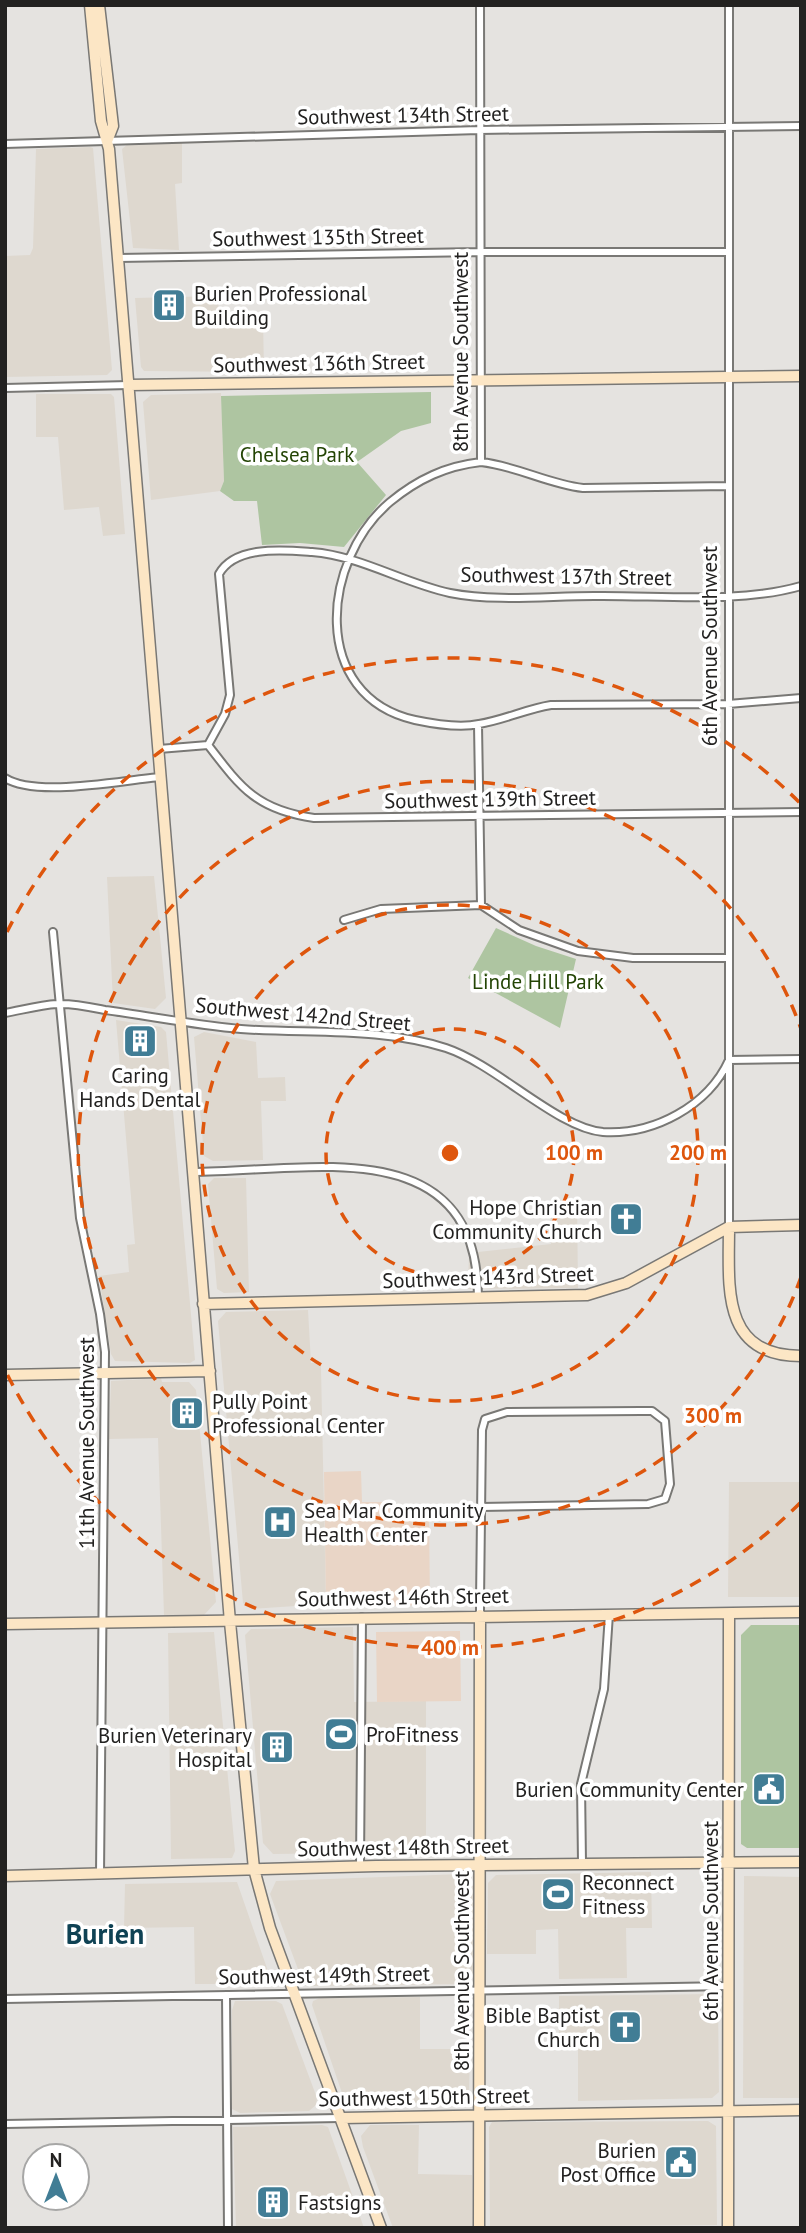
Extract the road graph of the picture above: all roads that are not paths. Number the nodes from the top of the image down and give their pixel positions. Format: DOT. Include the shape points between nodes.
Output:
graph roads {
  1 [pos="90,5"];
  2 [pos="99,5"];
  3 [pos="480,5"];
  4 [pos="729,5"];
  5 [pos="801,126"];
  6 [pos="729,127"];
  7 [pos="480,130"];
  8 [pos="108,139"];
  9 [pos="5,144"];
  10 [pos="729,251"];
  11 [pos="480,252"];
  12 [pos="118,258"];
  13 [pos="801,376"];
  14 [pos="728,377"];
  15 [pos="480,379"];
  16 [pos="129,385"];
  17 [pos="5,388"];
  18 [pos="481,462"];
  19 [pos="729,486"];
  20 [pos="351,559"];
  21 [pos="801,586"];
  22 [pos="730,595"];
  23 [pos="801,698"];
  24 [pos="728,704"];
  25 [pos="478,725"];
  26 [pos="208,745"];
  27 [pos="159,749"];
  28 [pos="161,777"];
  29 [pos="5,778"];
  30 [pos="801,812"];
  31 [pos="727,813"];
  32 [pos="480,818"];
  33 [pos="481,905"];
  34 [pos="344,920"];
  35 [pos="53,932"];
  36 [pos="728,958"];
  37 [pos="60,1003"];
  38 [pos="5,1013"];
  39 [pos="180,1021"];
  40 [pos="801,1059"];
  41 [pos="729,1060"];
  42 [pos="192,1172"];
  43 [pos="801,1225"];
  44 [pos="729,1227"];
  45 [pos="478,1299"];
  46 [pos="204,1304"];
  47 [pos="801,1356"];
  48 [pos="210,1371"];
  49 [pos="105,1373"];
  50 [pos="5,1376"];
  51 [pos="481,1507"];
  52 [pos="801,1612"];
  53 [pos="609,1614"];
  54 [pos="729,1614"];
  55 [pos="480,1615"];
  56 [pos="362,1617"];
  57 [pos="230,1622"];
  58 [pos="104,1623"];
  59 [pos="5,1624"];
  60 [pos="729,1861"];
  61 [pos="801,1862"];
  62 [pos="582,1863"];
  63 [pos="480,1865"];
  64 [pos="360,1866"];
  65 [pos="254,1869"];
  66 [pos="100,1874"];
  67 [pos="5,1876"];
  68 [pos="728,1986"];
  69 [pos="480,1990"];
  70 [pos="295,1993"];
  71 [pos="226,1995"];
  72 [pos="5,1999"];
  73 [pos="801,2110"];
  74 [pos="728,2111"];
  75 [pos="479,2114"];
  76 [pos="342,2118"];
  77 [pos="229,2121"];
  78 [pos="5,2124"];
  79 [pos="228,2228"];
  80 [pos="381,2228"];
  81 [pos="479,2228"];
  82 [pos="728,2228"];
  1 -- 8 [label="street" via="102,121"];
  2 -- 8 [label="street" via="113,126"];
  3 -- 7 [label="street, 8th Avenue Southwest"];
  4 -- 6 [label="street, 6th Avenue Southwest"];
  5 -- 6 [label="street, Southwest 134th Street"];
  6 -- 7 [label="street, Southwest 134th Street"];
  6 -- 10 [label="street, 6th Avenue Southwest"];
  7 -- 8 [label="street, Southwest 134th Street"];
  7 -- 11 [label="street, 8th Avenue Southwest"];
  8 -- 9 [label="street, Southwest 134th Street"];
  8 -- 12 [label="street"];
  10 -- 11 [label="street, Southwest 135th Street"];
  10 -- 14 [label="street, 6th Avenue Southwest"];
  11 -- 12 [label="street, Southwest 135th Street"];
  11 -- 15 [label="street, 8th Avenue Southwest"];
  12 -- 16 [label="street"];
  13 -- 14 [label="street, Southwest 136th Street"];
  14 -- 15 [label="street, Southwest 136th Street"];
  14 -- 19 [label="street, 6th Avenue Southwest"];
  15 -- 16 [label="street, Southwest 136th Street"];
  15 -- 18 [label="street, 8th Avenue Southwest"];
  16 -- 17 [label="street, Southwest 136th Street"];
  16 -- 27 [label="street"];
  18 -- 19 [label="street" via="503,464 573,487"];
  18 -- 20 [label="street, 8th Avenue Southwest" via="439,471 388,503"];
  19 -- 22 [label="street, 6th Avenue Southwest"];
  20 -- 22 [label="street, Southwest 137th Street" via="423,586 479,597"];
  20 -- 25 [label="street, 8th Avenue Southwest" via="335,620 341,654 355,681 366,695 396,714 435,723"];
  20 -- 26 [label="street, Southwest 137th Street" via="311,552 258,553 229,562 219,574 230,695"];
  21 -- 22 [label="street, Southwest 137th Street"];
  22 -- 24 [label="street, 6th Avenue Southwest"];
  23 -- 24 [label="street"];
  24 -- 25 [label="street" via="551,705"];
  24 -- 31 [label="street, 6th Avenue Southwest"];
  25 -- 32 [label="street"];
  26 -- 27 [label="street"];
  26 -- 32 [label="street, Southwest 139th Street" via="242,789 274,810 314,818"];
  27 -- 28 [label="street"];
  28 -- 29 [label="street" via="39,788"];
  28 -- 39 [label="street"];
  30 -- 31 [label="street, Southwest 139th Street"];
  31 -- 32 [label="street, Southwest 139th Street"];
  31 -- 36 [label="street, 6th Avenue Southwest"];
  32 -- 33 [label="street"];
  33 -- 34 [label="street" via="381,909"];
  33 -- 36 [label="street" via="519,930 578,951 633,958"];
  35 -- 37 [label="street, 11th Avenue Southwest"];
  36 -- 41 [label="street, 6th Avenue Southwest"];
  37 -- 38 [label="street, Southwest 142nd Street"];
  37 -- 39 [label="street, Southwest 142nd Street"];
  37 -- 49 [label="street, 11th Avenue Southwest" via="80,1218 104,1335"];
  39 -- 41 [label="street, Southwest 142nd Street" via="288,1033 391,1035 420,1041 478,1062 566,1119 604,1132 635,1131 666,1121 702,1096"];
  39 -- 42 [label="street"];
  40 -- 41 [label="street"];
  41 -- 44 [label="street, 6th Avenue Southwest"];
  42 -- 45 [label="street" via="348,1168 414,1181 453,1206 469,1232 478,1268"];
  42 -- 46 [label="street"];
  43 -- 44 [label="street, Southwest 143rd Street"];
  44 -- 45 [label="street, Southwest 143rd Street" via="607,1290 587,1295"];
  44 -- 47 [label="street, 6th Avenue Southwest" via="734,1316 750,1339 769,1353"];
  45 -- 46 [label="street, Southwest 143rd Street"];
  46 -- 48 [label="street"];
  48 -- 49 [label="street"];
  48 -- 57 [label="street"];
  49 -- 50 [label="street"];
  49 -- 58 [label="street, 11th Avenue Southwest"];
  51 -- 51 [label="street, 8th Avenue Southwest" via="484,1422 491,1415 640,1411 660,1415 668,1429 670,1484 665,1499 648,1504"];
  51 -- 55 [label="street, 8th Avenue Southwest"];
  52 -- 54 [label="street, Southwest 146th Street"];
  53 -- 54 [label="street, Southwest 146th Street"];
  53 -- 55 [label="street, Southwest 146th Street"];
  53 -- 62 [label="street" via="604,1689 581,1784"];
  54 -- 60 [label="street, 6th Avenue Southwest"];
  55 -- 56 [label="street, Southwest 146th Street"];
  55 -- 63 [label="street, 8th Avenue Southwest"];
  56 -- 57 [label="street, Southwest 146th Street"];
  56 -- 64 [label="street"];
  57 -- 58 [label="street, Southwest 146th Street"];
  57 -- 65 [label="street"];
  58 -- 59 [label="street, Southwest 146th Street"];
  58 -- 66 [label="street, 11th Avenue Southwest"];
  60 -- 61 [label="street, Southwest 148th Street"];
  60 -- 62 [label="street, Southwest 148th Street"];
  60 -- 68 [label="street, 6th Avenue Southwest"];
  62 -- 63 [label="street, Southwest 148th Street"];
  63 -- 64 [label="street, Southwest 148th Street"];
  63 -- 69 [label="street, 8th Avenue Southwest"];
  64 -- 65 [label="street, Southwest 148th Street"];
  65 -- 66 [label="street, Southwest 148th Street"];
  65 -- 70 [label="street"];
  66 -- 67 [label="street, Southwest 148th Street"];
  68 -- 69 [label="street, Southwest 149th Street"];
  68 -- 74 [label="street, 6th Avenue Southwest"];
  69 -- 70 [label="street, Southwest 149th Street"];
  69 -- 75 [label="street, 8th Avenue Southwest"];
  70 -- 71 [label="street, Southwest 149th Street"];
  70 -- 76 [label="street"];
  71 -- 72 [label="street, Southwest 149th Street"];
  71 -- 77 [label="street"];
  73 -- 74 [label="street, Southwest 150th Street"];
  74 -- 75 [label="street, Southwest 150th Street"];
  74 -- 82 [label="street, 6th Avenue Southwest"];
  75 -- 76 [label="street, Southwest 150th Street"];
  75 -- 81 [label="street, 8th Avenue Southwest"];
  76 -- 77 [label="street, Southwest 150th Street"];
  76 -- 80 [label="street"];
  77 -- 78 [label="street, Southwest 150th Street"];
  77 -- 79 [label="street"];
}
